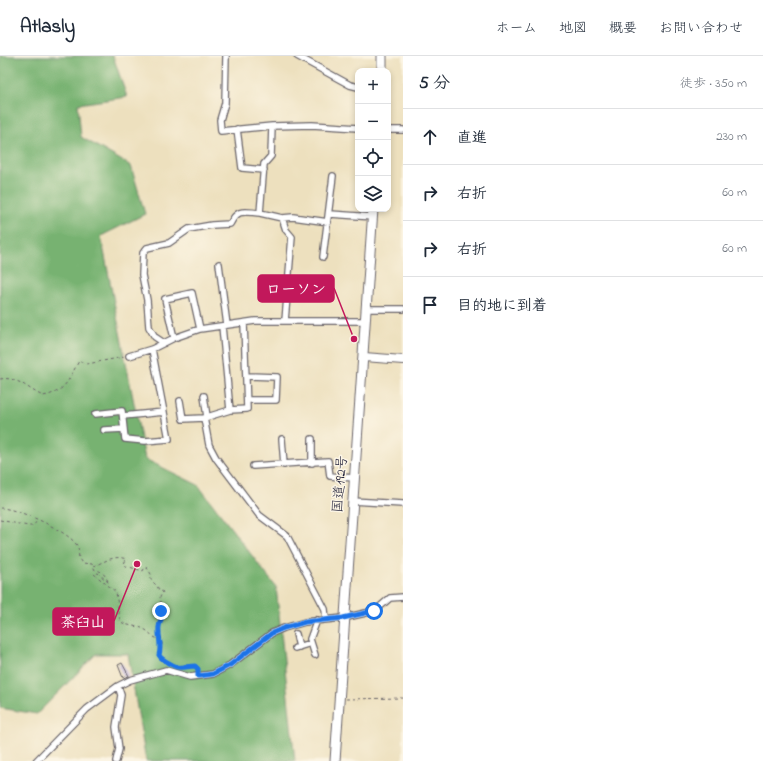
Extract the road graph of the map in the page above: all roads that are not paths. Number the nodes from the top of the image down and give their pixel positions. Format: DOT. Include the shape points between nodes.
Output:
graph roads {
  1 [pos="226,56"];
  2 [pos="297,56"];
  3 [pos="382,56"];
  4 [pos="382,68"];
  5 [pos="355,86"];
  6 [pos="272,126"];
  7 [pos="355,128"];
  8 [pos="237,129"];
  9 [pos="391,130"];
  10 [pos="403,130"];
  11 [pos="264,170"];
  12 [pos="334,176"];
  13 [pos="260,213"];
  14 [pos="373,213"];
  15 [pos="330,214"];
  16 [pos="282,218"];
  17 [pos="328,222"];
  18 [pos="323,257"];
  19 [pos="219,264"];
  20 [pos="366,309"];
  21 [pos="403,309"];
  22 [pos="284,321"];
  23 [pos="365,321"];
  24 [pos="244,323"];
  25 [pos="225,325"];
  26 [pos="200,329"];
  27 [pos="174,338"];
  28 [pos="164,343"];
  29 [pos="152,349"];
  30 [pos="129,356"];
  31 [pos="364,357"];
  32 [pos="403,360"];
  33 [pos="246,376"];
  34 [pos="204,396"];
  35 [pos="247,400"];
  36 [pos="180,401"];
  37 [pos="230,410"];
  38 [pos="164,412"];
  39 [pos="95,414"];
  40 [pos="123,416"];
  41 [pos="205,418"];
  42 [pos="124,429"];
  43 [pos="104,430"];
  44 [pos="282,439"];
  45 [pos="312,439"];
  46 [pos="312,463"];
  47 [pos="284,465"];
  48 [pos="252,466"];
  49 [pos="354,478"];
  50 [pos="352,501"];
  51 [pos="403,504"];
  52 [pos="403,597"];
  53 [pos="343,618"];
  54 [pos="326,619"];
  55 [pos="317,620"];
  56 [pos="296,634"];
  57 [pos="311,643"];
  58 [pos="315,655"];
  59 [pos="118,686"];
  60 [pos="36,761"];
  61 [pos="116,761"];
  62 [pos="336,761"];
  1 -- 8 [label="street" via="225,103 220,120 221,131"];
  2 -- 5 [label="street"];
  3 -- 4 [label="highway"];
  6 -- 7 [label="street"];
  6 -- 8 [label="street"];
  6 -- 11 [label="street" via="271,156 264,164"];
  8 -- 11 [label="street" via="242,168"];
  9 -- 10 [label="street"];
  11 -- 13 [label="street"];
  12 -- 15 [label="street"];
  13 -- 16 [label="street"];
  13 -- 28 [label="street" via="239,212 234,215 230,224 189,229 169,242 147,248 143,252 142,275 149,327 155,337"];
  14 -- 15 [label="street"];
  14 -- 20 [label="highway, 国道192号"];
  15 -- 17 [label="street"];
  16 -- 17 [label="street"];
  16 -- 22 [label="street" via="286,230 292,237"];
  17 -- 18 [label="street"];
  19 -- 25 [label="street"];
  20 -- 21 [label="street"];
  20 -- 23 [label="highway, 国道192号"];
  22 -- 23 [label="street"];
  22 -- 24 [label="street"];
  23 -- 31 [label="highway, 国道192号"];
  24 -- 25 [label="street"];
  24 -- 33 [label="street"];
  25 -- 26 [label="street"];
  25 -- 37 [label="street"];
  26 -- 27 [label="street"];
  26 -- 27 [label="street" via="192,293 165,299"];
  27 -- 28 [label="street"];
  28 -- 29 [label="street"];
  29 -- 30 [label="street"];
  29 -- 38 [label="street"];
  31 -- 32 [label="main road"];
  31 -- 49 [label="highway, 国道192号"];
  33 -- 35 [label="street"];
  33 -- 35 [label="street" via="277,377 276,400"];
  34 -- 41 [label="street"];
  35 -- 37 [label="street" via="247,409"];
  36 -- 41 [label="street" via="183,419"];
  37 -- 41 [label="street"];
  38 -- 40 [label="street"];
  38 -- 42 [label="street" via="169,439 125,439"];
  39 -- 40 [label="street" via="122,411"];
  40 -- 42 [label="street"];
  41 -- 54 [label="street" via="209,445 216,458 259,515 287,536 325,609"];
  42 -- 43 [label="street"];
  44 -- 47 [label="street"];
  45 -- 46 [label="street"];
  46 -- 47 [label="street"];
  46 -- 49 [label="street" via="328,462 330,476"];
  47 -- 48 [label="street"];
  49 -- 50 [label="highway, 国道192号"];
  50 -- 51 [label="street"];
  50 -- 53 [label="highway, 国道192号"];
  52 -- 53 [label="street" via="390,598 374,611"];
  53 -- 54 [label="street"];
  53 -- 62 [label="highway, 国道192号"];
  54 -- 55 [label="street"];
  55 -- 57 [label="street"];
  55 -- 59 [label="street" via="272,633 230,665 213,674 190,677 166,670 141,676"];
  56 -- 57 [label="street" via="297,647"];
  57 -- 58 [label="street"];
  59 -- 60 [label="street" via="87,708"];
  59 -- 61 [label="street" via="121,695 116,727 119,749"];
}
